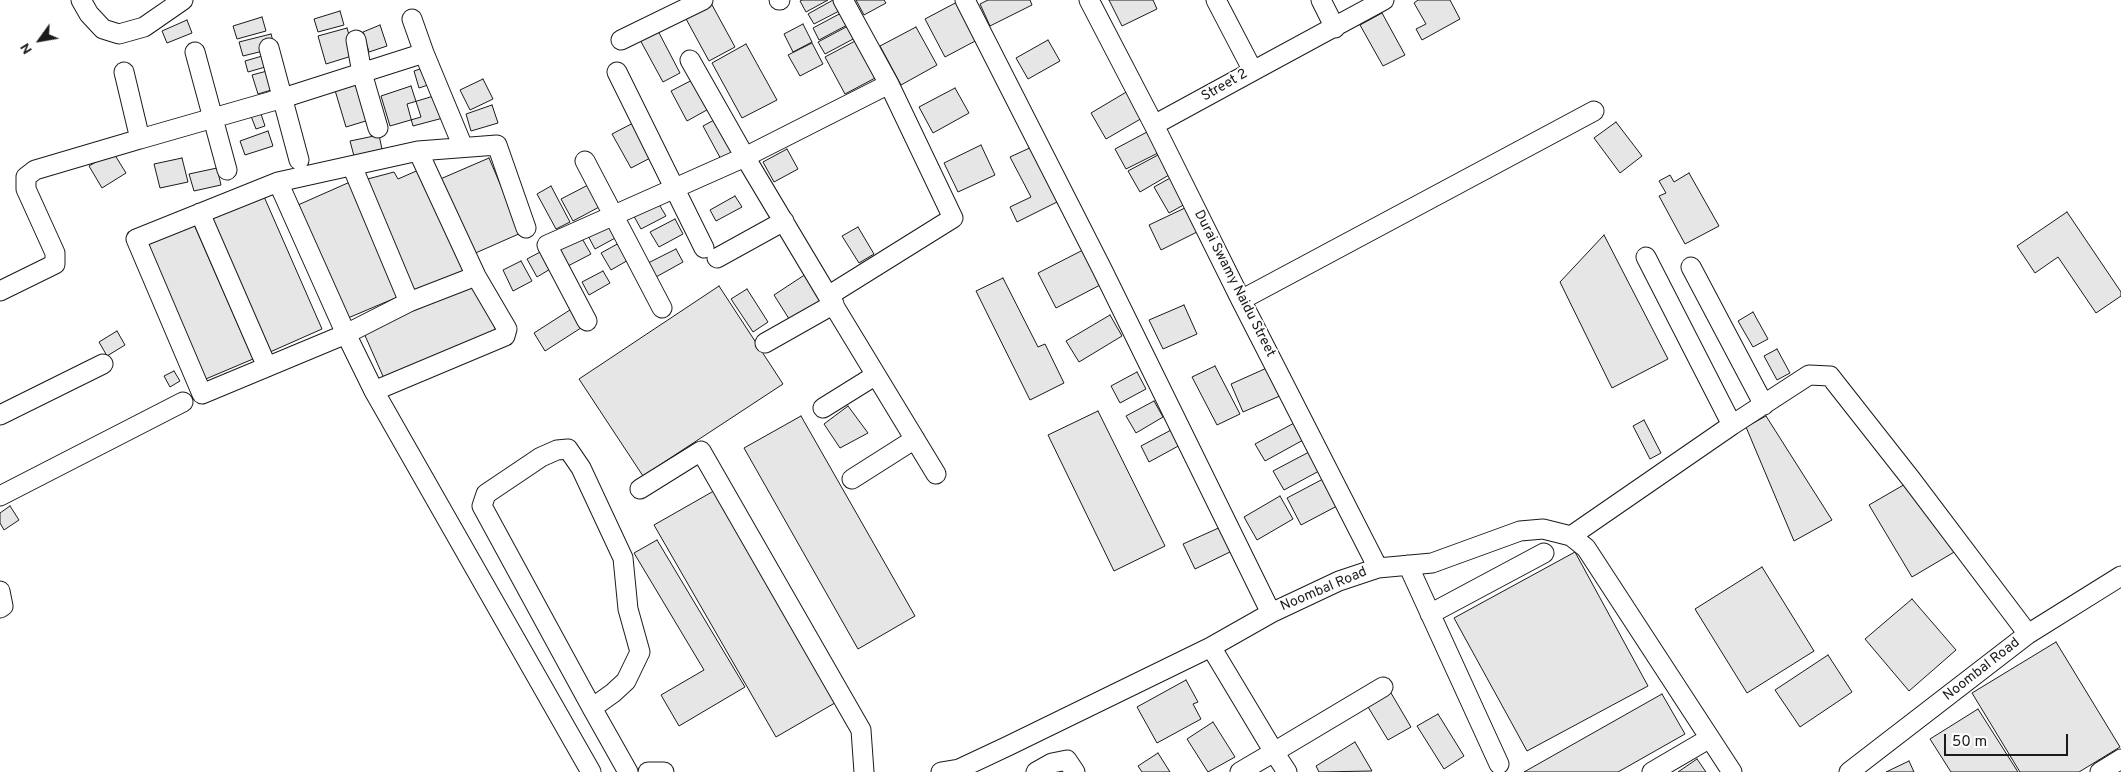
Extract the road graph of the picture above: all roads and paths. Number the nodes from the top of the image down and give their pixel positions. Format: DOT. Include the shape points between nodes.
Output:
graph roads {
  1 [pos="81,0"];
  2 [pos="183,0"];
  3 [pos="703,0"];
  4 [pos="843,0"];
  5 [pos="965,0"];
  6 [pos="1089,0"];
  7 [pos="1216,0"];
  8 [pos="1320,0"];
  9 [pos="1384,0"];
  10 [pos="412,19"];
  11 [pos="1335,28"];
  12 [pos="356,40"];
  13 [pos="621,40"];
  14 [pos="269,48"];
  15 [pos="195,52"];
  16 [pos="424,53"];
  17 [pos="690,60"];
  18 [pos="1253,71"];
  19 [pos="124,72"];
  20 [pos="617,72"];
  21 [pos="362,73"];
  22 [pos="889,84"];
  23 [pos="282,98"];
  24 [pos="1594,111"];
  25 [pos="212,117"];
  26 [pos="1154,125"];
  27 [pos="378,128"];
  28 [pos="140,139"];
  29 [pos="463,148"];
  30 [pos="418,151"];
  31 [pos="745,157"];
  32 [pos="299,160"];
  33 [pos="585,161"];
  34 [pos="352,166"];
  35 [pos="228,170"];
  36 [pos="278,182"];
  37 [pos="674,188"];
  38 [pos="200,213"];
  39 [pos="613,214"];
  40 [pos="784,221"];
  41 [pos="526,228"];
  42 [pos="1646,257"];
  43 [pos="1691,267"];
  44 [pos="476,276"];
  45 [pos="0,291"];
  46 [pos="831,300"];
  47 [pos="1241,300"];
  48 [pos="409,302"];
  49 [pos="662,308"];
  50 [pos="586,321"];
  51 [pos="346,334"];
  52 [pos="765,343"];
  53 [pos="103,364"];
  54 [pos="267,367"];
  55 [pos="876,375"];
  56 [pos="374,391"];
  57 [pos="183,402"];
  58 [pos="1764,405"];
  59 [pos="823,408"];
  60 [pos="0,415"];
  61 [pos="1732,425"];
  62 [pos="915,439"];
  63 [pos="936,474"];
  64 [pos="852,480"];
  65 [pos="640,489"];
  66 [pos="0,496"];
  67 [pos="1571,536"];
  68 [pos="1544,553"];
  69 [pos="1408,565"];
  70 [pos="1378,568"];
  71 [pos="2121,576"];
  72 [pos="0,592"];
  73 [pos="0,608"];
  74 [pos="1271,613"];
  75 [pos="1430,614"];
  76 [pos="2028,634"];
  77 [pos="1211,646"];
  78 [pos="1383,687"];
  79 [pos="592,708"];
  80 [pos="1710,738"];
  81 [pos="1274,752"];
  82 [pos="2121,759"];
  83 [pos="1499,764"];
  84 [pos="591,772"];
  85 [pos="628,772"];
  86 [pos="648,772"];
  87 [pos="664,772"];
  88 [pos="864,772"];
  89 [pos="941,772"];
  90 [pos="1036,772"];
  91 [pos="1075,772"];
  92 [pos="1240,772"];
  93 [pos="1287,772"];
  94 [pos="1652,772"];
  95 [pos="1732,772"];
  96 [pos="1849,772"];
  97 [pos="2100,772"];
  1 -- 2 [label="street" via="103,30 119,34 144,27"];
  3 -- 13 [label="street"];
  4 -- 22 [label="street"];
  5 -- 74 [label="street"];
  6 -- 26 [label="street, Durai Swamy Naidu Street"];
  7 -- 18 [label="street, Street 2"];
  8 -- 11 [label="street"];
  9 -- 11 [label="street"];
  10 -- 16 [label="street"];
  11 -- 18 [label="street"];
  12 -- 21 [label="street"];
  14 -- 23 [label="street"];
  15 -- 25 [label="street"];
  16 -- 21 [label="street"];
  16 -- 29 [label="street"];
  17 -- 31 [label="street"];
  18 -- 26 [label="street, Street 2"];
  19 -- 28 [label="street"];
  20 -- 37 [label="street"];
  21 -- 23 [label="street"];
  21 -- 27 [label="street"];
  22 -- 31 [label="street"];
  22 -- 46 [label="street" via="953,218"];
  23 -- 25 [label="street"];
  23 -- 32 [label="street"];
  24 -- 47 [label="street"];
  25 -- 28 [label="street"];
  25 -- 35 [label="street"];
  26 -- 47 [label="street, Durai Swamy Naidu Street"];
  28 -- 45 [label="street" via="35,170 26,177 26,189 55,252 55,264"];
  29 -- 30 [label="street"];
  29 -- 41 [label="street" via="497,145"];
  30 -- 34 [label="street"];
  30 -- 44 [label="street"];
  31 -- 37 [label="street"];
  31 -- 40 [label="street"];
  33 -- 39 [label="street"];
  34 -- 36 [label="street"];
  34 -- 48 [label="street"];
  36 -- 38 [label="street"];
  36 -- 51 [label="street"];
  37 -- 39 [label="street"];
  37 -- 40 [label="street" via="710,253"];
  38 -- 54 [label="street"];
  38 -- 54 [label="street" via="136,239 202,394"];
  39 -- 49 [label="street"];
  39 -- 50 [label="street" via="546,245"];
  40 -- 46 [label="street"];
  42 -- 61 [label="street"];
  43 -- 58 [label="street"];
  44 -- 48 [label="street"];
  44 -- 56 [label="street" via="507,329 505,336"];
  46 -- 52 [label="street"];
  46 -- 55 [label="street"];
  47 -- 70 [label="street, Durai Swamy Naidu Street"];
  48 -- 51 [label="street"];
  51 -- 54 [label="street"];
  51 -- 56 [label="street"];
  53 -- 60 [label="street"];
  55 -- 59 [label="street"];
  55 -- 62 [label="street"];
  56 -- 84 [label="street"];
  57 -- 66 [label="street"];
  58 -- 61 [label="street"];
  58 -- 76 [label="street" via="1809,375 1830,376"];
  61 -- 67 [label="street"];
  62 -- 63 [label="street"];
  62 -- 64 [label="street"];
  65 -- 88 [label="street" via="702,452 860,730"];
  67 -- 69 [label="street, Noombal Road" via="1543,529 1520,531 1432,563"];
  67 -- 80 [label="street, Noombal Road" via="1586,548"];
  68 -- 75 [label="street"];
  69 -- 70 [label="street, Noombal Road"];
  69 -- 75 [label="street"];
  70 -- 74 [label="street, Noombal Road" via="1339,581"];
  71 -- 76 [label="street, Noombal Road"];
  72 -- 73 [label="street" via="3,606"];
  74 -- 77 [label="street, Noombal Road"];
  75 -- 83 [label="street"];
  76 -- 96 [label="street, Noombal Road"];
  77 -- 81 [label="street"];
  77 -- 89 [label="street, Noombal Road" via="959,769"];
  78 -- 81 [label="street"];
  79 -- 79 [label="street" via="482,506 486,494 557,450 568,449 581,468 623,558 628,609 640,652 626,681"];
  79 -- 85 [label="street"];
  80 -- 94 [label="street"];
  80 -- 95 [label="street, Noombal Road"];
  81 -- 92 [label="street"];
  81 -- 93 [label="street"];
  82 -- 97 [label="street"];
  86 -- 87 [label="street"];
  90 -- 91 [label="street" via="1049,757 1067,760"];
}
